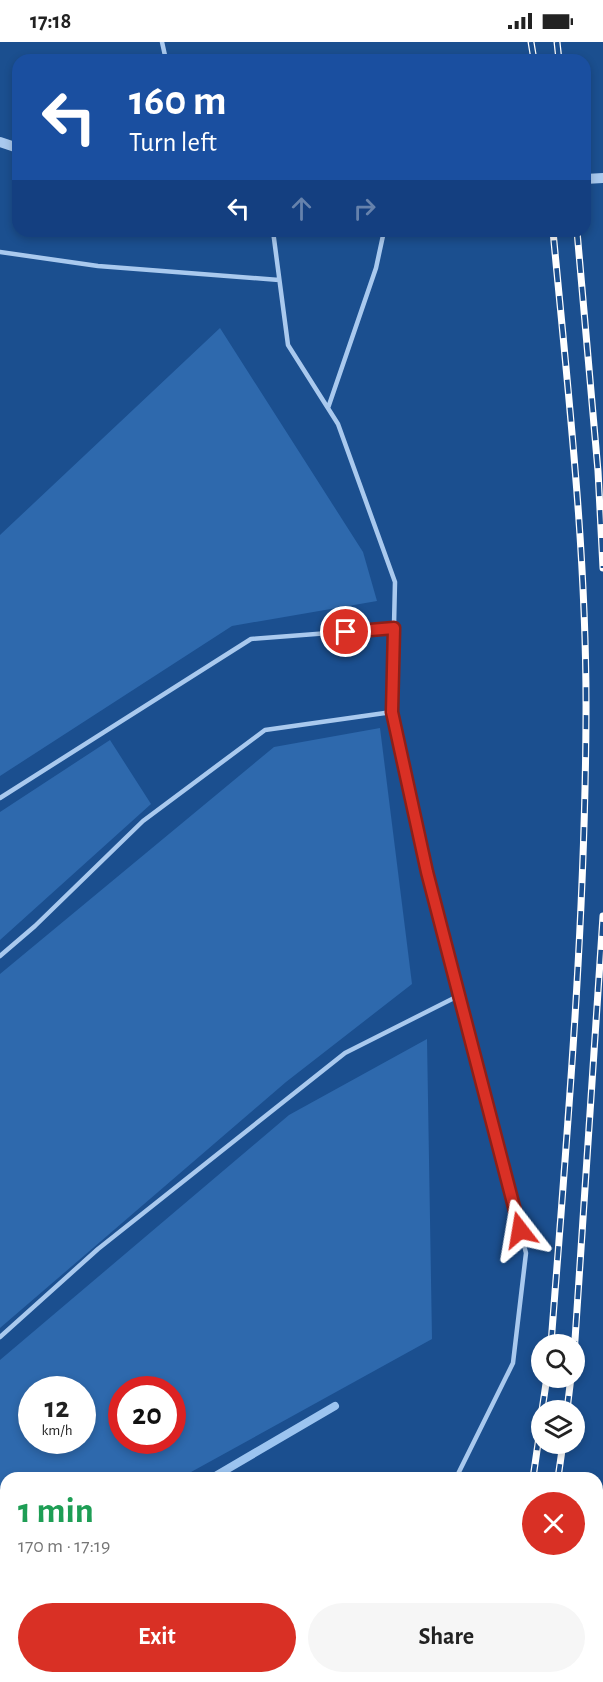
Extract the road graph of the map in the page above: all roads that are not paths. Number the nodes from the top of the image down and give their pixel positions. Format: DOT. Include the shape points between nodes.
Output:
graph roads {
  1 [pos="274,237"];
  2 [pos="383,237"];
  3 [pos="0,252"];
  4 [pos="279,279"];
  5 [pos="328,408"];
  6 [pos="394,628"];
  7 [pos="392,712"];
  8 [pos="0,798"];
  9 [pos="0,956"];
  10 [pos="460,995"];
  11 [pos="0,1337"];
  12 [pos="459,1472"];
  1 -- 4 [label="lane"];
  2 -- 5 [label="lane" via="376,268"];
  3 -- 4 [label="lane" via="98,266"];
  4 -- 5 [label="lane" via="288,345"];
  5 -- 6 [label="lane" via="338,424 395,582"];
  6 -- 7 [label="lane"];
  6 -- 8 [label="lane" via="251,639"];
  7 -- 9 [label="lane" via="265,730 143,821"];
  7 -- 10 [label="lane" via="427,872"];
  10 -- 11 [label="lane" via="345,1053 98,1249"];
  10 -- 12 [label="lane" via="526,1252 513,1363"];
}
